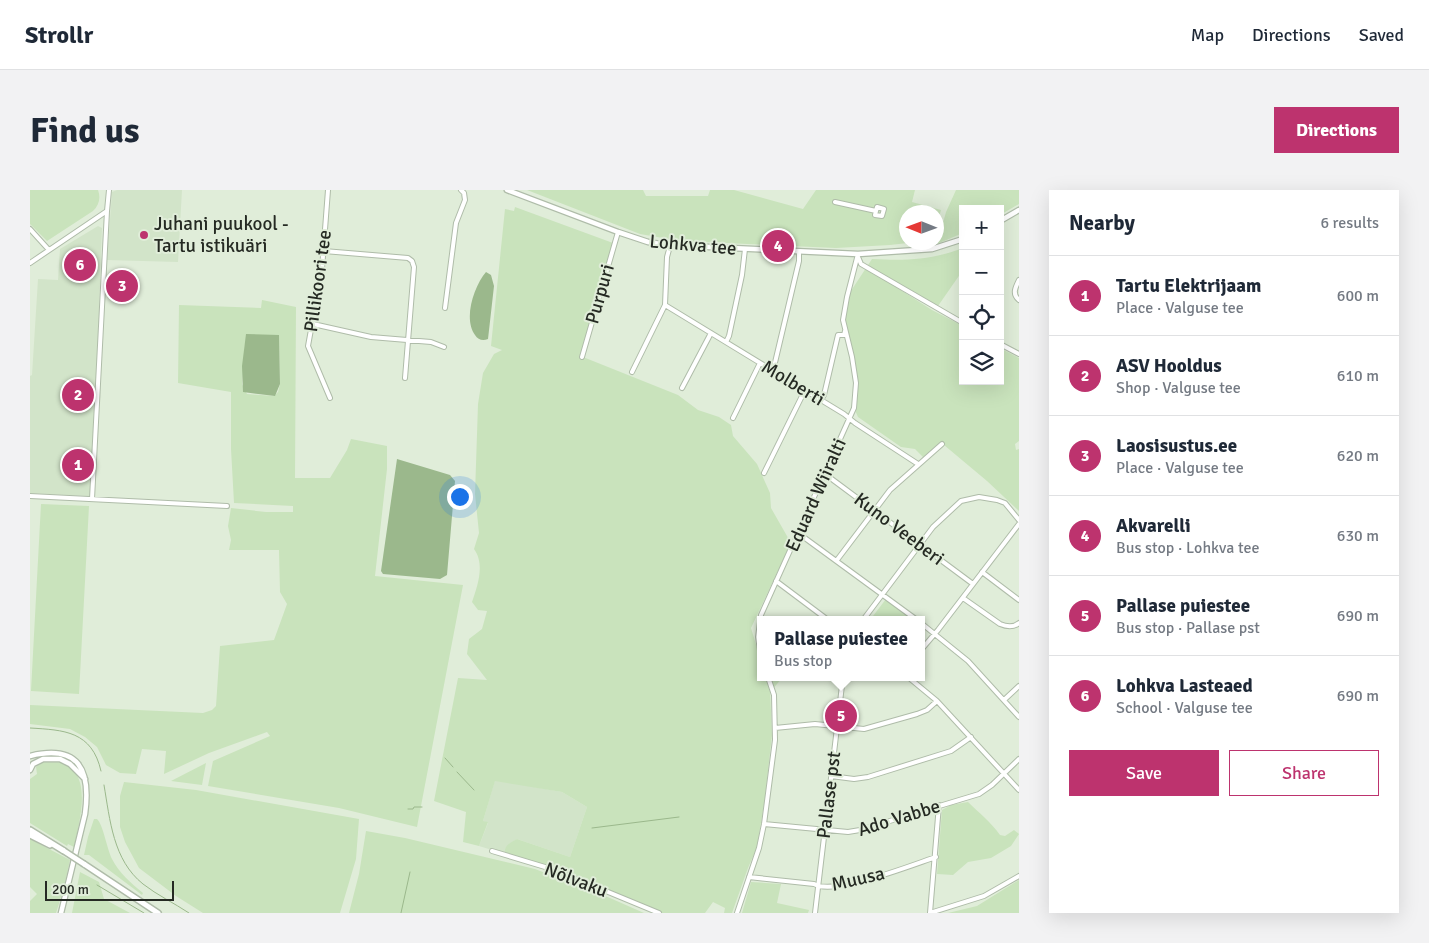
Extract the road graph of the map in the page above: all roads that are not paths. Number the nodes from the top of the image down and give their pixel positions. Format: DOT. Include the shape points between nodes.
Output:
graph roads {
  1 [pos="109,190"];
  2 [pos="328,190"];
  3 [pos="461,190"];
  4 [pos="507,190"];
  5 [pos="835,202"];
  6 [pos="1019,210"];
  7 [pos="107,211"];
  8 [pos="876,211"];
  9 [pos="1004,219"];
  10 [pos="30,229"];
  11 [pos="618,232"];
  12 [pos="959,240"];
  13 [pos="670,246"];
  14 [pos="745,249"];
  15 [pos="49,250"];
  16 [pos="799,251"];
  17 [pos="324,252"];
  18 [pos="858,254"];
  19 [pos="30,263"];
  20 [pos="1019,280"];
  21 [pos="1019,300"];
  22 [pos="665,305"];
  23 [pos="445,308"];
  24 [pos="959,321"];
  25 [pos="313,324"];
  26 [pos="845,331"];
  27 [pos="711,333"];
  28 [pos="409,340"];
  29 [pos="726,342"];
  30 [pos="1004,346"];
  31 [pos="444,347"];
  32 [pos="1019,354"];
  33 [pos="582,356"];
  34 [pos="760,363"];
  35 [pos="773,371"];
  36 [pos="632,372"];
  37 [pos="405,378"];
  38 [pos="682,388"];
  39 [pos="806,390"];
  40 [pos="330,398"];
  41 [pos="821,400"];
  42 [pos="733,418"];
  43 [pos="850,419"];
  44 [pos="942,444"];
  45 [pos="918,464"];
  46 [pos="764,473"];
  47 [pos="825,474"];
  48 [pos="30,496"];
  49 [pos="92,498"];
  50 [pos="227,506"];
  51 [pos="875,511"];
  52 [pos="1019,520"];
  53 [pos="1019,524"];
  54 [pos="798,533"];
  55 [pos="919,545"];
  56 [pos="837,560"];
  57 [pos="982,572"];
  58 [pos="776,581"];
  59 [pos="973,584"];
  60 [pos="883,594"];
  61 [pos="963,598"];
  62 [pos="1019,600"];
  63 [pos="761,616"];
  64 [pos="823,616"];
  65 [pos="866,616"];
  66 [pos="912,616"];
  67 [pos="1019,623"];
  68 [pos="925,626"];
  69 [pos="935,634"];
  70 [pos="925,645"];
  71 [pos="769,681"];
  72 [pos="843,681"];
  73 [pos="913,681"];
  74 [pos="1019,686"];
  75 [pos="1004,700"];
  76 [pos="937,701"];
  77 [pos="1019,717"];
  78 [pos="837,727"];
  79 [pos="776,728"];
  80 [pos="970,737"];
  81 [pos="30,756"];
  82 [pos="1019,759"];
  83 [pos="33,764"];
  84 [pos="30,770"];
  85 [pos="1004,773"];
  86 [pos="831,776"];
  87 [pos="86,780"];
  88 [pos="1019,790"];
  89 [pos="939,806"];
  90 [pos="764,824"];
  91 [pos="30,829"];
  92 [pos="825,830"];
  93 [pos="30,836"];
  94 [pos="64,851"];
  95 [pos="492,851"];
  96 [pos="936,857"];
  97 [pos="1019,876"];
  98 [pos="749,877"];
  99 [pos="818,886"];
  100 [pos="61,912"];
  101 [pos="158,913"];
  102 [pos="659,913"];
  103 [pos="737,913"];
  104 [pos="815,913"];
  105 [pos="930,913"];
  1 -- 7 [label="street"];
  2 -- 17 [label="street, Pillikoori tee"];
  3 -- 23 [label="street" via="465,200 456,223"];
  4 -- 11 [label="street, Lohkva tee"];
  5 -- 8 [label="street"];
  6 -- 9 [label="street"];
  7 -- 15 [label="street"];
  7 -- 49 [label="street"];
  10 -- 15 [label="street"];
  11 -- 13 [label="street, Lohkva tee"];
  11 -- 33 [label="street, Purpuri"];
  12 -- 18 [label="street, Lohkva tee" via="932,249"];
  13 -- 14 [label="street, Lohkva tee"];
  13 -- 22 [label="street"];
  14 -- 16 [label="street, Lohkva tee"];
  14 -- 29 [label="street"];
  15 -- 19 [label="street"];
  16 -- 18 [label="street, Lohkva tee"];
  16 -- 35 [label="street"];
  17 -- 25 [label="street, Pillikoori tee"];
  17 -- 28 [label="street" via="408,258 412,261"];
  18 -- 24 [label="street" via="861,264"];
  18 -- 26 [label="street" via="844,311"];
  20 -- 21 [label="street" via="1014,294"];
  22 -- 27 [label="street, Molberti"];
  22 -- 36 [label="street"];
  25 -- 28 [label="street" via="371,337"];
  25 -- 40 [label="street, Pillikoori tee" via="308,346"];
  26 -- 41 [label="street" via="844,335 838,335"];
  26 -- 43 [label="street, Eduard Wiiralti" via="856,383"];
  27 -- 29 [label="street, Molberti"];
  27 -- 38 [label="street"];
  28 -- 31 [label="street"];
  28 -- 37 [label="street"];
  29 -- 34 [label="street, Molberti"];
  30 -- 32 [label="street"];
  34 -- 35 [label="street, Molberti"];
  34 -- 42 [label="street"];
  35 -- 39 [label="street, Molberti"];
  39 -- 41 [label="street, Molberti"];
  39 -- 46 [label="street"];
  41 -- 43 [label="street, Molberti"];
  43 -- 45 [label="street, Molberti"];
  43 -- 47 [label="street, Eduard Wiiralti"];
  44 -- 45 [label="street"];
  45 -- 51 [label="street" via="890,490"];
  47 -- 51 [label="street, Kuno Veeberi"];
  47 -- 54 [label="street, Eduard Wiiralti"];
  48 -- 49 [label="street"];
  49 -- 50 [label="street"];
  51 -- 55 [label="street, Kuno Veeberi"];
  51 -- 56 [label="street"];
  52 -- 55 [label="street" via="1005,504 972,498 962,501 942,517"];
  53 -- 57 [label="street"];
  54 -- 56 [label="street"];
  54 -- 58 [label="street, Eduard Wiiralti"];
  55 -- 59 [label="street, Kuno Veeberi"];
  55 -- 60 [label="street"];
  56 -- 60 [label="street"];
  57 -- 59 [label="street"];
  57 -- 62 [label="street"];
  58 -- 63 [label="street, Eduard Wiiralti"];
  58 -- 64 [label="street"];
  59 -- 61 [label="street"];
  60 -- 65 [label="street"];
  60 -- 66 [label="street"];
  61 -- 67 [label="street" via="1000,624 1007,627"];
  61 -- 69 [label="street"];
  68 -- 69 [label="street"];
  69 -- 70 [label="street"];
  69 -- 75 [label="street" via="968,660"];
  71 -- 79 [label="street" via="774,695"];
  72 -- 78 [label="street, Pallase pst"];
  73 -- 76 [label="street"];
  74 -- 75 [label="street"];
  75 -- 77 [label="street"];
  76 -- 78 [label="street" via="917,714 864,728"];
  76 -- 80 [label="street"];
  78 -- 79 [label="street" via="815,724"];
  78 -- 86 [label="street, Pallase pst"];
  79 -- 90 [label="street"];
  80 -- 85 [label="street"];
  80 -- 86 [label="street" via="952,751 868,777"];
  81 -- 83 [label="street"];
  81 -- 87 [label="street" via="50,752 66,756 80,766"];
  82 -- 85 [label="street, Ado Vabbe"];
  83 -- 84 [label="street"];
  83 -- 87 [label="street" via="43,759 60,758"];
  85 -- 88 [label="street"];
  85 -- 89 [label="street, Ado Vabbe" via="978,794"];
  86 -- 92 [label="street, Pallase pst"];
  87 -- 100 [label="street" via="85,814"];
  89 -- 92 [label="street, Ado Vabbe" via="854,832"];
  89 -- 96 [label="street"];
  90 -- 92 [label="street, Ado Vabbe"];
  90 -- 98 [label="street"];
  91 -- 94 [label="main road"];
  92 -- 99 [label="street, Pallase pst"];
  93 -- 94 [label="main road"];
  94 -- 101 [label="main road, bridge"];
  95 -- 102 [label="street, Nõlvaku" via="555,870"];
  96 -- 99 [label="street, Muusa" via="844,886"];
  96 -- 105 [label="street"];
  97 -- 105 [label="street" via="984,896"];
  98 -- 99 [label="street, Muusa"];
  98 -- 103 [label="street"];
  99 -- 104 [label="street, Pallase pst"];
}
